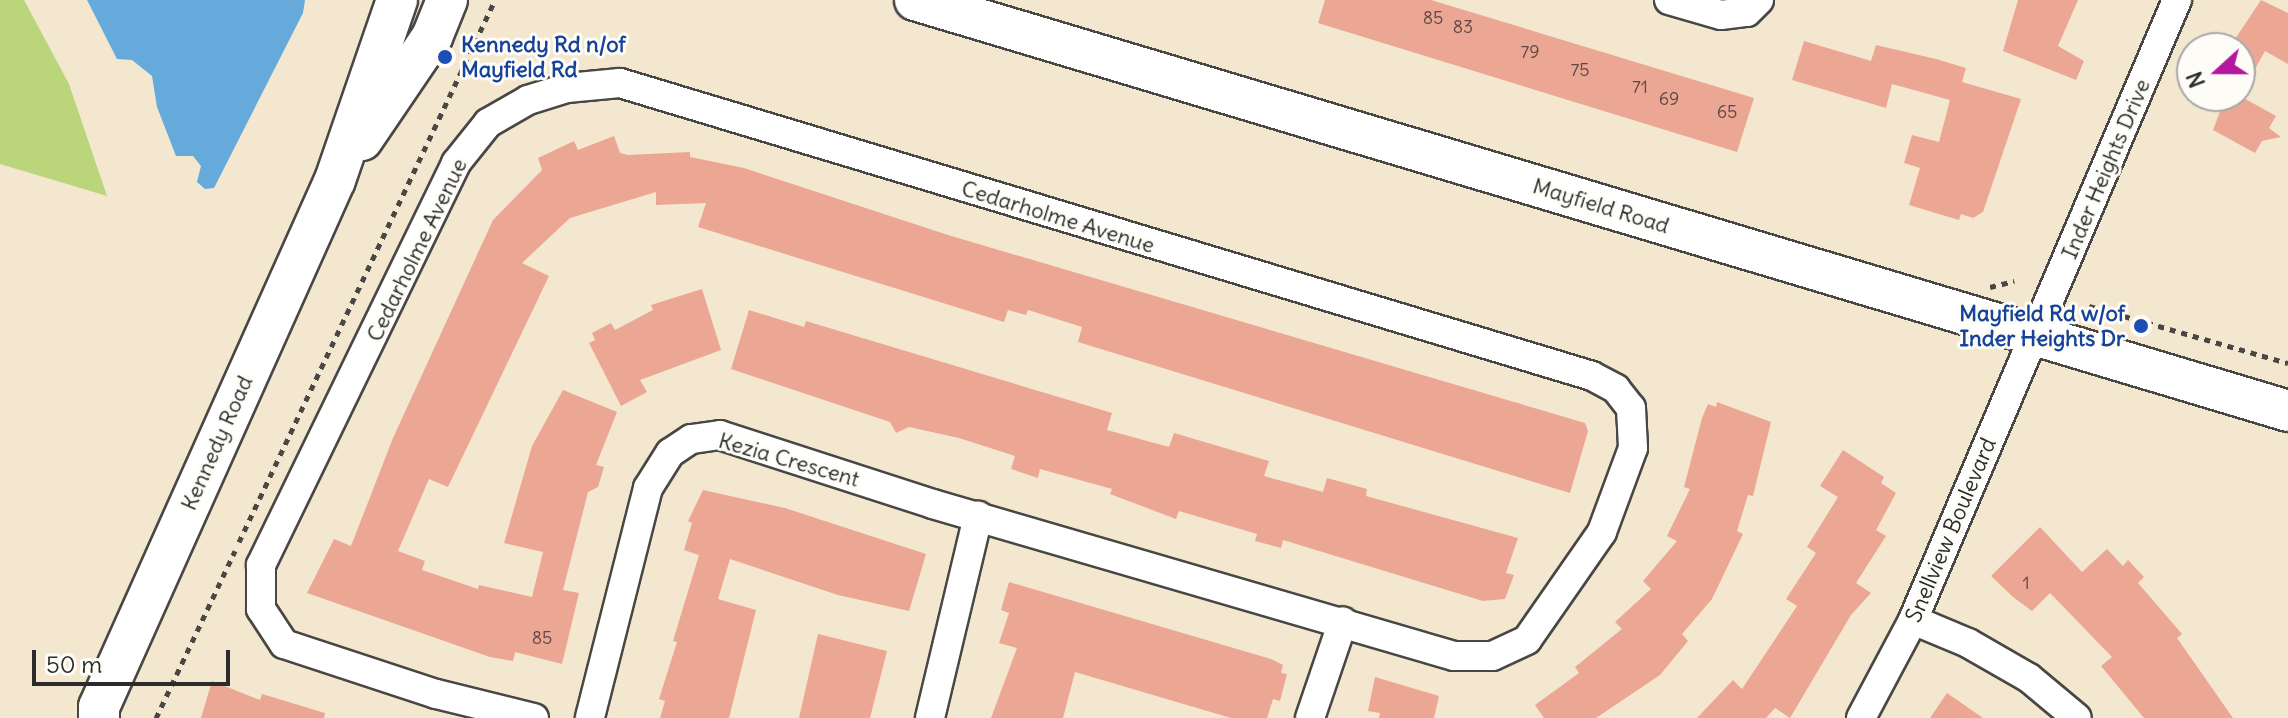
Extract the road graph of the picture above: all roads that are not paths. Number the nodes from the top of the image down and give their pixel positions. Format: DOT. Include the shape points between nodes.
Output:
graph roads {
  1 [pos="397,0"];
  2 [pos="447,0"];
  3 [pos="915,0"];
  4 [pos="1669,0"];
  5 [pos="1759,0"];
  6 [pos="2177,0"];
  7 [pos="335,180"];
  8 [pos="2035,338"];
  9 [pos="2288,411"];
  10 [pos="978,516"];
  11 [pos="1913,620"];
  12 [pos="1343,621"];
  13 [pos="94,714"];
  14 [pos="534,718"];
  15 [pos="590,718"];
  16 [pos="930,718"];
  17 [pos="1310,718"];
  18 [pos="1861,718"];
  19 [pos="2077,718"];
  1 -- 7 [label="main road, Kennedy Road"];
  2 -- 7 [label="main road, Kennedy Road" via="432,37"];
  3 -- 8 [label="main road, Mayfield Road"];
  4 -- 5 [label="street" via="1721,15 1747,12"];
  6 -- 8 [label="street, Inder Heights Drive"];
  7 -- 13 [label="main road, Kennedy Road"];
  8 -- 9 [label="main road, Mayfield Road"];
  8 -- 11 [label="street, Snellview Boulevard"];
  10 -- 12 [label="street, Cedarholme Avenue"];
  10 -- 15 [label="street, Kezia Crescent" via="720,435 691,439 670,453 648,488"];
  10 -- 16 [label="street"];
  11 -- 18 [label="street, Snellview Boulevard"];
  11 -- 19 [label="street" via="1968,643 2029,678"];
  12 -- 14 [label="street, Cedarholme Avenue" via="1454,656 1492,656 1527,640 1602,532 1633,448 1631,408 1616,389 1592,376 620,83 567,88 528,100 488,123 456,163 261,565 261,609 284,644 422,690"];
  12 -- 17 [label="street"];
}
